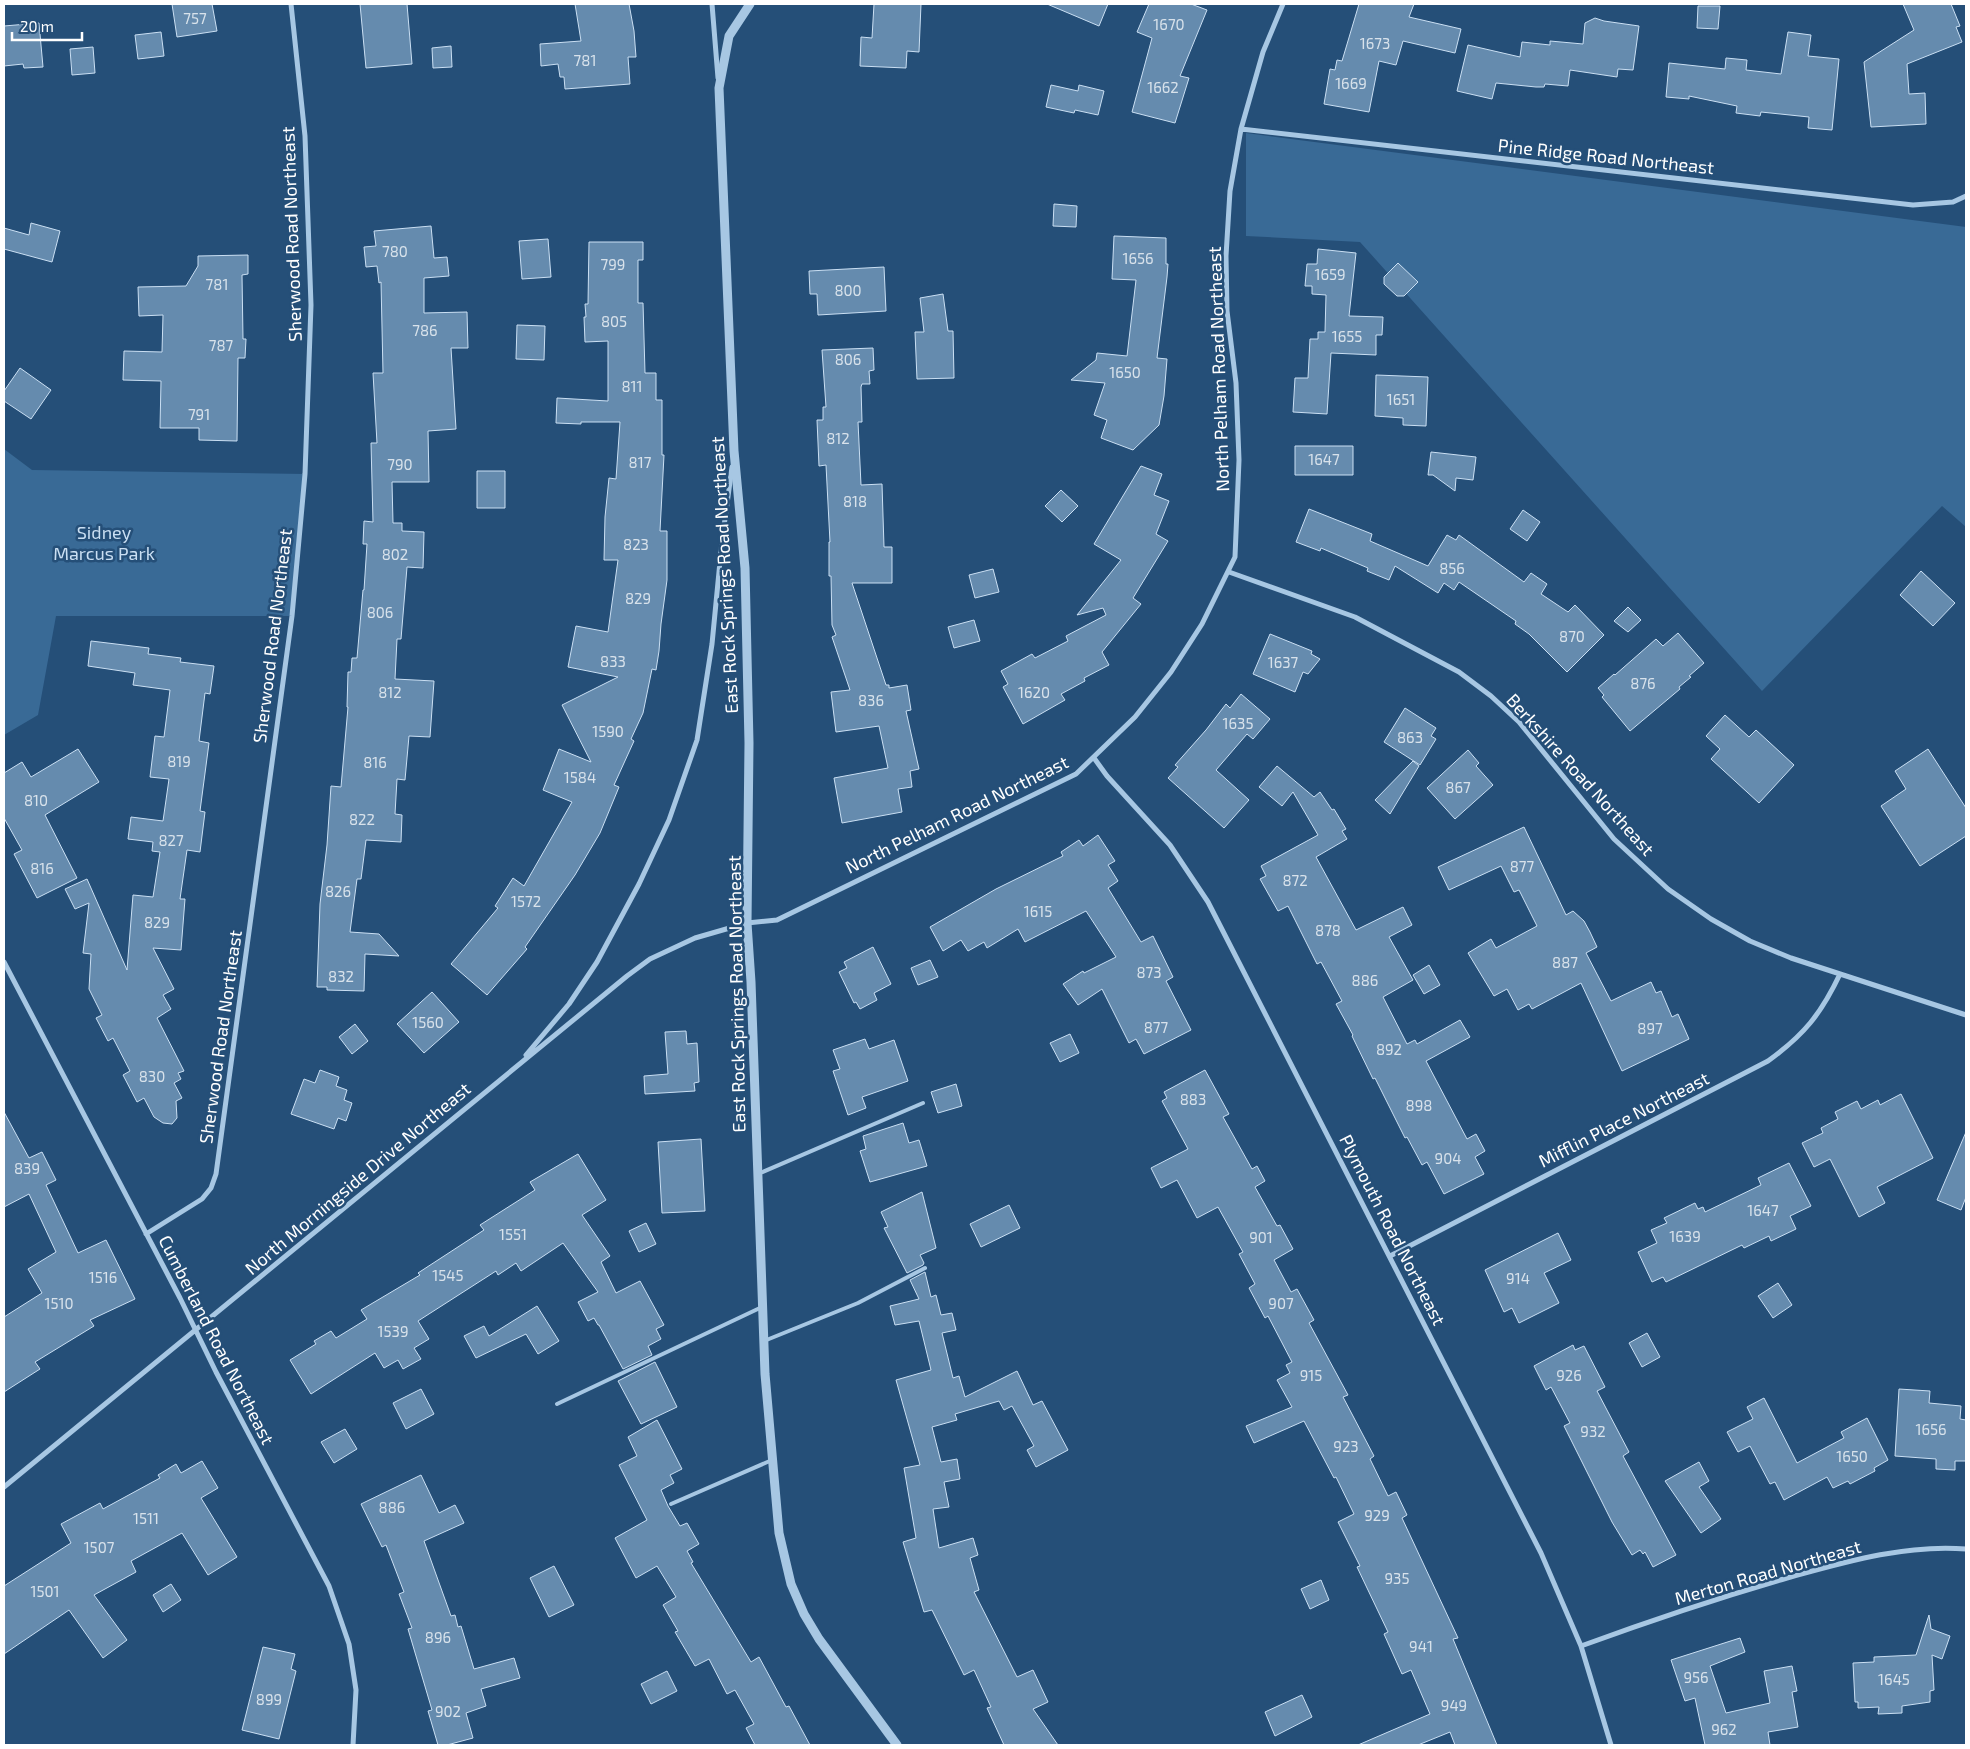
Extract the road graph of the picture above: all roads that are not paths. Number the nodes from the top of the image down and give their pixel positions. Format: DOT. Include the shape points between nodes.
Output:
graph roads {
  1 [pos="291,4"];
  2 [pos="712,4"];
  3 [pos="750,4"];
  4 [pos="1283,4"];
  5 [pos="719,88"];
  6 [pos="1241,129"];
  7 [pos="1966,196"];
  8 [pos="734,452"];
  9 [pos="1229,572"];
  10 [pos="1094,758"];
  11 [pos="747,923"];
  12 [pos="4,962"];
  13 [pos="1840,974"];
  14 [pos="1966,1015"];
  15 [pos="518,1065"];
  16 [pos="923,1103"];
  17 [pos="758,1174"];
  18 [pos="146,1234"];
  19 [pos="1390,1256"];
  20 [pos="925,1268"];
  21 [pos="762,1307"];
  22 [pos="196,1330"];
  23 [pos="764,1341"];
  24 [pos="557,1404"];
  25 [pos="772,1460"];
  26 [pos="4,1487"];
  27 [pos="671,1504"];
  28 [pos="1966,1549"];
  29 [pos="1581,1646"];
  30 [pos="353,1745"];
  31 [pos="897,1745"];
  32 [pos="1611,1745"];
  1 -- 18 [label="street, Sherwood Road Northeast" via="305,136 311,305 305,474 292,616 216,1174 202,1199"];
  2 -- 5 [label="street"];
  3 -- 5 [label="street, East Rock Springs Road Northeast" via="729,36"];
  4 -- 6 [label="street, North Pelham Road Northeast" via="1263,52"];
  5 -- 8 [label="street, East Rock Springs Road Northeast"];
  6 -- 7 [label="street, Pine Ridge Road Northeast" via="1913,205 1953,202"];
  6 -- 9 [label="street, North Pelham Road Northeast" via="1230,191 1226,256 1226,311 1236,384 1239,460 1235,557"];
  8 -- 11 [label="street, East Rock Springs Road Northeast" via="745,568 749,743"];
  8 -- 15 [label="street" via="712,644 697,740 684,778 658,844 597,962 569,1004"];
  9 -- 10 [label="street, North Pelham Road Northeast" via="1172,672 1135,717"];
  9 -- 13 [label="street, Berkshire Road Northeast" via="1355,617 1459,672 1519,722 1614,839 1668,890 1711,920 1750,941"];
  10 -- 11 [label="street, North Pelham Road Northeast" via="1076,774 776,920"];
  10 -- 19 [label="street, Plymouth Road Northeast" via="1170,845 1208,902"];
  11 -- 15 [label="street, North Morningside Drive Northeast" via="695,938 650,959"];
  11 -- 17 [label="street, East Rock Springs Road Northeast"];
  12 -- 18 [label="street, Cumberland Road Northeast"];
  13 -- 14 [label="street, Berkshire Road Northeast"];
  13 -- 19 [label="street, Mifflin Place Northeast" via="1827,1002 1812,1023 1768,1061"];
  15 -- 22 [label="street, North Morningside Drive Northeast"];
  16 -- 17 [label="lane"];
  17 -- 21 [label="street, East Rock Springs Road Northeast"];
  18 -- 22 [label="street, Cumberland Road Northeast"];
  19 -- 29 [label="street, Plymouth Road Northeast" via="1541,1553"];
  20 -- 23 [label="lane" via="858,1303"];
  21 -- 23 [label="street, East Rock Springs Road Northeast"];
  21 -- 24 [label="lane"];
  22 -- 26 [label="street, North Morningside Drive Northeast"];
  22 -- 30 [label="street, Cumberland Road Northeast" via="329,1586 349,1644 356,1690"];
  23 -- 25 [label="street, East Rock Springs Road Northeast"];
  25 -- 27 [label="lane"];
  25 -- 31 [label="street, East Rock Springs Road Northeast" via="779,1533 791,1584 804,1614"];
  28 -- 29 [label="street, Merton Road Northeast" via="1909,1550 1840,1563 1730,1595"];
  29 -- 32 [label="street, Plymouth Road Northeast"];
}
